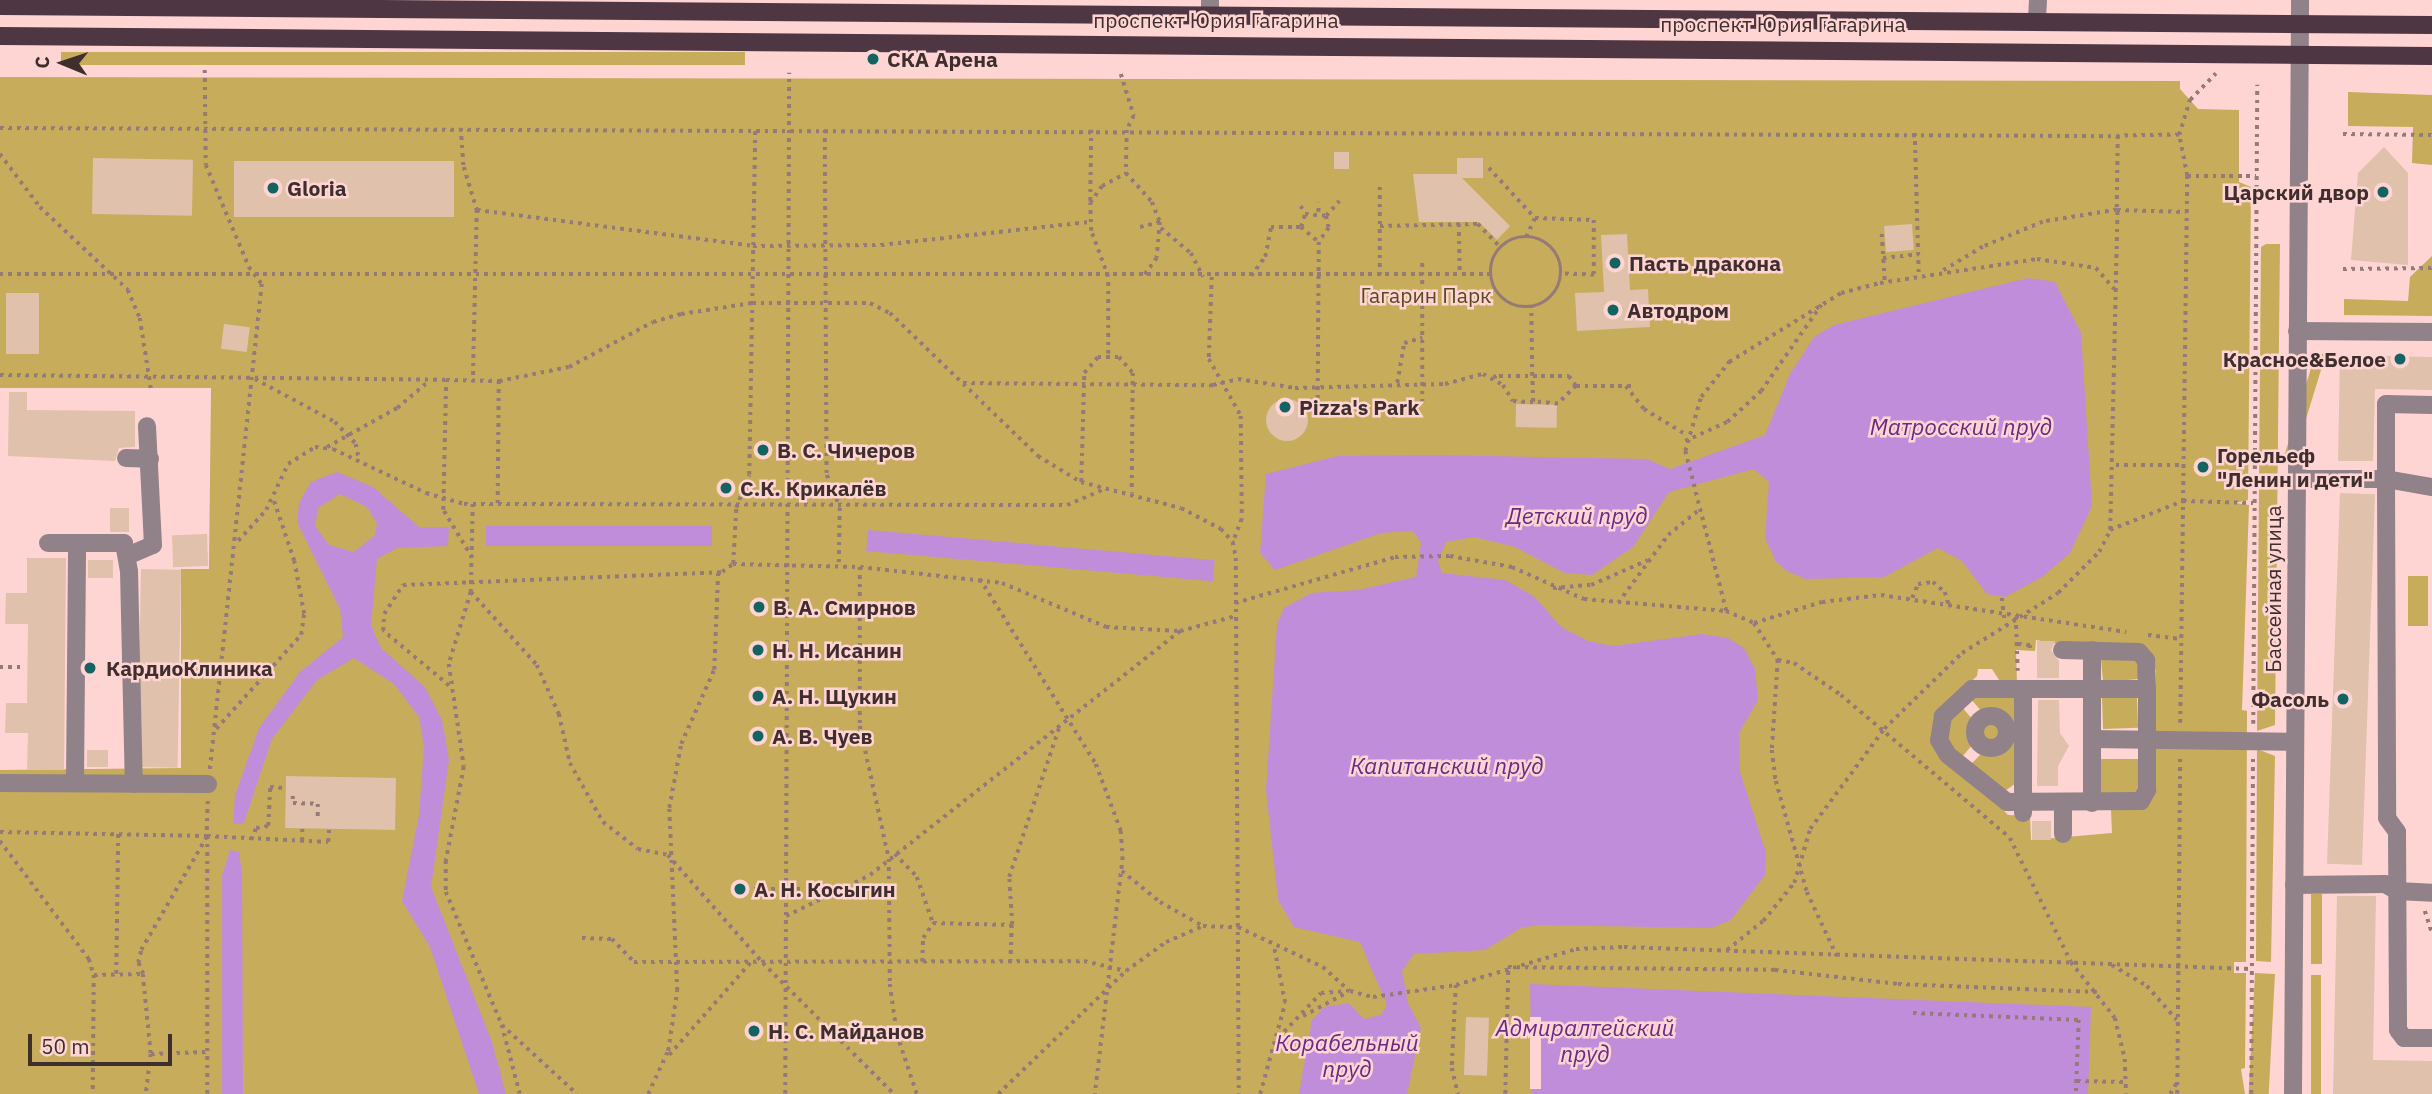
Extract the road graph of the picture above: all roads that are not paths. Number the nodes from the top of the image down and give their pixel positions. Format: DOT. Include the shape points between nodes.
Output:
graph roads {
  1 [pos="2038,0"];
  2 [pos="2300,0"];
  3 [pos="340,4"];
  4 [pos="0,6"];
  5 [pos="1210,7"];
  6 [pos="2037,19"];
  7 [pos="2300,22"];
  8 [pos="2432,25"];
  9 [pos="0,36"];
  10 [pos="2300,53"];
  11 [pos="2432,56"];
  12 [pos="2297,331"];
  13 [pos="2432,332"];
  14 [pos="2432,405"];
  15 [pos="147,426"];
  16 [pos="126,458"];
  17 [pos="150,459"];
  18 [pos="2295,479"];
  19 [pos="2386,479"];
  20 [pos="2432,487"];
  21 [pos="48,543"];
  22 [pos="77,543"];
  23 [pos="127,556"];
  24 [pos="2062,650"];
  25 [pos="2092,650"];
  26 [pos="2021,687"];
  27 [pos="2092,690"];
  28 [pos="2147,690"];
  29 [pos="1961,699"];
  30 [pos="1980,720"];
  31 [pos="2015,732"];
  32 [pos="2092,740"];
  33 [pos="2147,740"];
  34 [pos="2295,742"];
  35 [pos="1980,743"];
  36 [pos="1961,765"];
  37 [pos="0,783"];
  38 [pos="75,783"];
  39 [pos="134,784"];
  40 [pos="208,784"];
  41 [pos="2063,803"];
  42 [pos="2092,803"];
  43 [pos="2023,808"];
  44 [pos="2063,834"];
  45 [pos="2294,886"];
  46 [pos="2397,891"];
  47 [pos="2432,893"];
  48 [pos="2432,1038"];
  49 [pos="2292,1094"];
  1 -- 6 [label="street"];
  2 -- 7 [label="street, Бассейная улица"];
  3 -- 4 [label="main road, проспект Юрия Гагарина"];
  3 -- 5 [label="main road, проспект Юрия Гагарина"];
  5 -- 6 [label="main road, проспект Юрия Гагарина"];
  6 -- 7 [label="main road, проспект Юрия Гагарина"];
  7 -- 8 [label="main road, проспект Юрия Гагарина"];
  7 -- 10 [label="street, Бассейная улица"];
  9 -- 10 [label="main road, проспект Юрия Гагарина"];
  10 -- 11 [label="main road, проспект Юрия Гагарина"];
  10 -- 12 [label="street, Бассейная улица"];
  12 -- 13 [label="street"];
  12 -- 18 [label="street, Бассейная улица"];
  14 -- 19 [label="street" via="2386,404"];
  15 -- 17 [label="street"];
  16 -- 17 [label="street"];
  17 -- 23 [label="street" via="153,545"];
  18 -- 19 [label="street"];
  18 -- 34 [label="street, Бассейная улица"];
  19 -- 20 [label="street"];
  19 -- 46 [label="street" via="2388,818 2397,832"];
  21 -- 22 [label="street"];
  22 -- 23 [label="street" via="124,543"];
  22 -- 38 [label="street"];
  23 -- 39 [label="street"];
  24 -- 25 [label="street"];
  25 -- 27 [label="street"];
  25 -- 28 [label="street" via="2141,653"];
  26 -- 27 [label="street"];
  26 -- 29 [label="street" via="1972,690"];
  26 -- 31 [label="street"];
  27 -- 28 [label="street"];
  27 -- 32 [label="street"];
  28 -- 33 [label="street"];
  29 -- 30 [label="street"];
  29 -- 36 [label="street" via="1943,716 1938,731 1945,752"];
  30 -- 31 [label="street" via="1996,717"];
  30 -- 35 [label="street" via="1975,732"];
  31 -- 35 [label="street" via="1998,746"];
  31 -- 43 [label="street"];
  32 -- 33 [label="street"];
  32 -- 42 [label="street"];
  33 -- 34 [label="street"];
  33 -- 42 [label="street" via="2144,799"];
  34 -- 45 [label="street, Бассейная улица"];
  35 -- 36 [label="street"];
  36 -- 43 [label="street" via="2007,802"];
  37 -- 38 [label="street"];
  38 -- 39 [label="street"];
  39 -- 40 [label="street"];
  41 -- 42 [label="street"];
  41 -- 43 [label="street"];
  41 -- 44 [label="street"];
  45 -- 46 [label="street" via="2385,884"];
  45 -- 49 [label="street, Бассейная улица"];
  46 -- 47 [label="street"];
  46 -- 48 [label="street" via="2398,1030 2404,1038"];
}
